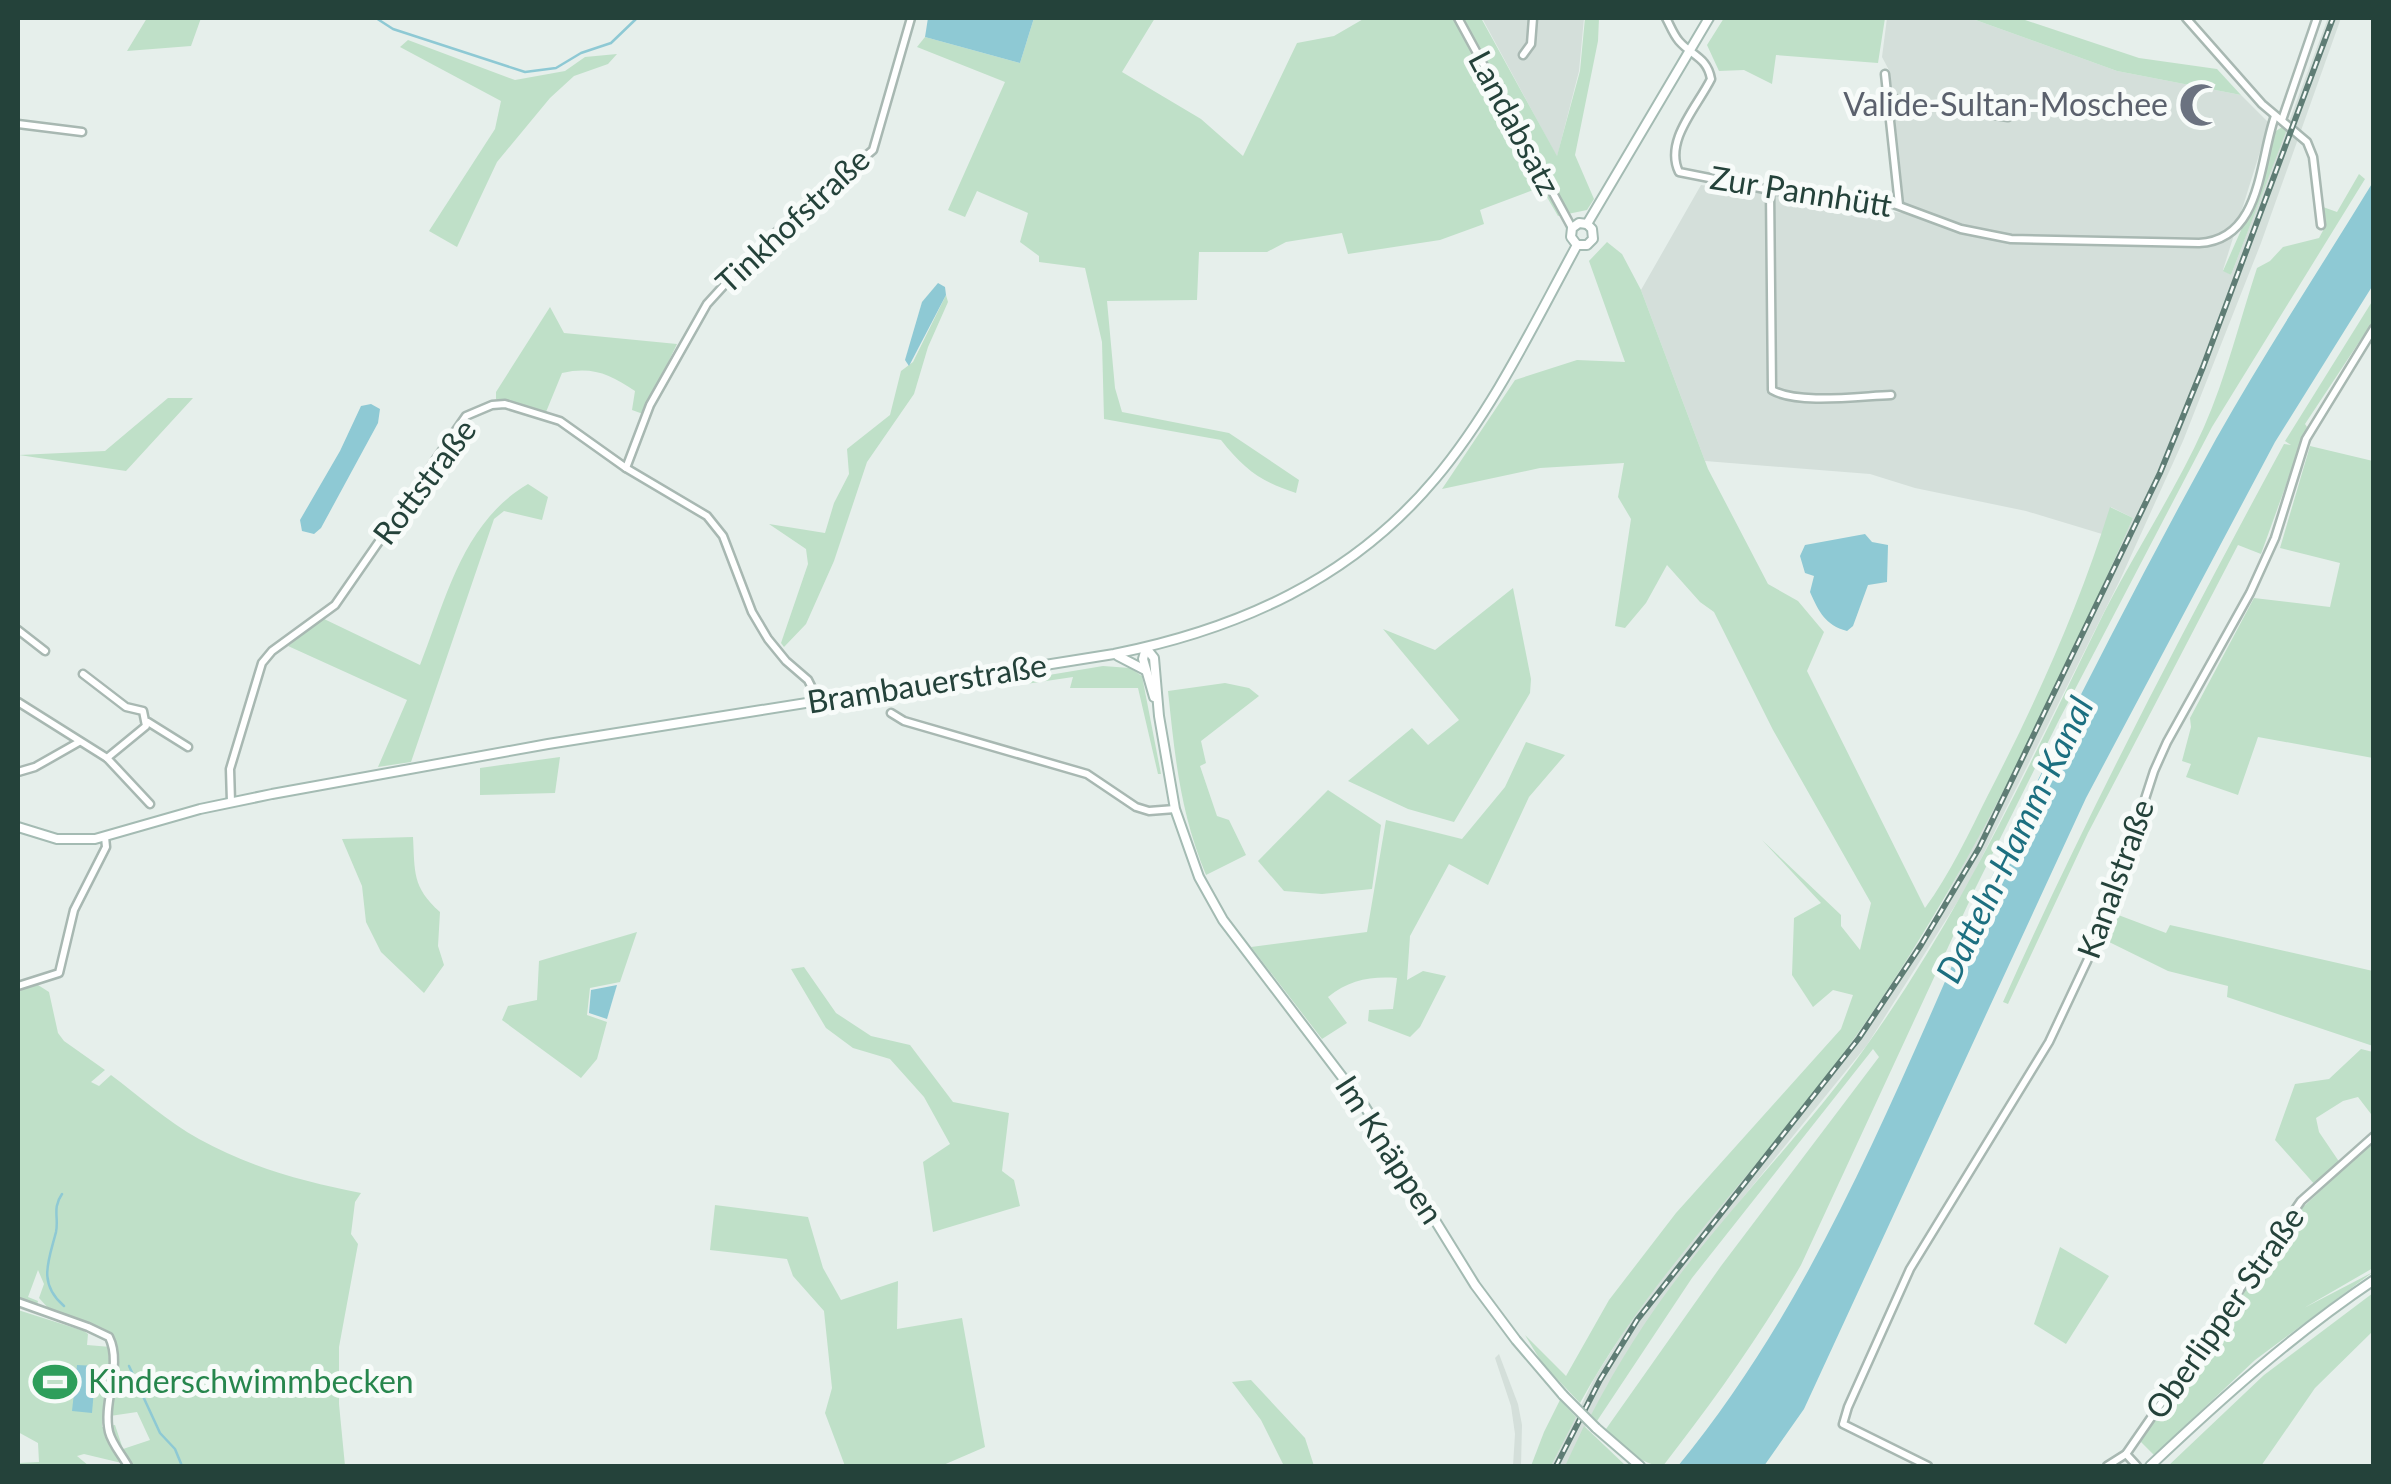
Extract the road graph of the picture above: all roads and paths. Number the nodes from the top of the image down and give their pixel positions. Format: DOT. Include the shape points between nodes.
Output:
graph roads {
  1 [pos="910,18"];
  2 [pos="1458,18"];
  3 [pos="1534,18"];
  4 [pos="1666,18"];
  5 [pos="1710,18"];
  6 [pos="2186,18"];
  7 [pos="2317,18"];
  8 [pos="1691,50"];
  9 [pos="1523,55"];
  10 [pos="1885,74"];
  11 [pos="1888,98"];
  12 [pos="2008,117"];
  13 [pos="2278,118"];
  14 [pos="18,124"];
  15 [pos="82,132"];
  16 [pos="1770,190"];
  17 [pos="1898,205"];
  18 [pos="1588,224"];
  19 [pos="2321,225"];
  20 [pos="1572,228"];
  21 [pos="1577,245"];
  22 [pos="2374,328"];
  23 [pos="1892,396"];
  24 [pos="626,468"];
  25 [pos="18,630"];
  26 [pos="1146,648"];
  27 [pos="45,650"];
  28 [pos="1114,654"];
  29 [pos="1146,671"];
  30 [pos="84,674"];
  31 [pos="18,702"];
  32 [pos="820,702"];
  33 [pos="892,713"];
  34 [pos="1159,716"];
  35 [pos="148,722"];
  36 [pos="79,741"];
  37 [pos="188,747"];
  38 [pos="107,758"];
  39 [pos="18,772"];
  40 [pos="232,802"];
  41 [pos="150,804"];
  42 [pos="1175,809"];
  43 [pos="18,827"];
  44 [pos="106,840"];
  45 [pos="18,986"];
  46 [pos="2374,1136"];
  47 [pos="2374,1280"];
  48 [pos="18,1302"];
  49 [pos="2126,1454"];
  50 [pos="128,1466"];
  51 [pos="1640,1466"];
  52 [pos="1928,1466"];
  53 [pos="2106,1466"];
  54 [pos="2137,1466"];
  55 [pos="2150,1466"];
  1 -- 24 [label="street, Tinkhofstraße" via="872,150 758,248 707,304 650,405"];
  2 -- 20 [label="street, Landabsatz"];
  3 -- 9 [label="street"];
  4 -- 8 [label="street"];
  5 -- 8 [label="main road"];
  6 -- 13 [label="street"];
  7 -- 13 [label="street, Zur Pannhütt"];
  8 -- 16 [label="street, Zur Pannhütt" via="1709,67 1711,79 1675,143 1679,172"];
  8 -- 18 [label="main road"];
  10 -- 11 [label="street"];
  11 -- 12 [label="street"];
  11 -- 17 [label="street"];
  13 -- 17 [label="street, Zur Pannhütt" via="2247,212 2215,241 2011,239 1960,229"];
  13 -- 19 [label="street" via="2311,148"];
  14 -- 15 [label="street"];
  16 -- 17 [label="street, Zur Pannhütt"];
  16 -- 23 [label="street" via="1772,390"];
  18 -- 20 [label="main road"];
  18 -- 21 [label="main road" via="1592,239"];
  20 -- 21 [label="main road"];
  21 -- 26 [label="main road, Brambauerstraße" via="1459,447 1398,517 1330,574 1248,617"];
  22 -- 52 [label="street, Kanalstraße" via="2306,440 2250,593 2161,756 2105,923 2049,1042 1910,1269 1843,1424"];
  24 -- 32 [label="street, Rottstraße" via="707,516 723,536 768,639"];
  24 -- 40 [label="street, Rottstraße" via="538,412 505,404 466,416 334,605 262,663 230,768"];
  25 -- 27 [label="street"];
  26 -- 28 [label="main road, Brambauerstraße"];
  26 -- 29 [label="main road"];
  26 -- 34 [label="main road, Im Knäppen" via="1154,658"];
  28 -- 29 [label="main road"];
  28 -- 32 [label="main road, Brambauerstraße"];
  29 -- 34 [label="main road"];
  30 -- 35 [label="street" via="126,707 143,710"];
  31 -- 36 [label="street"];
  32 -- 40 [label="main road, Brambauerstraße"];
  33 -- 42 [label="street" via="1087,774 1136,807"];
  34 -- 42 [label="main road, Im Knäppen"];
  35 -- 37 [label="street"];
  35 -- 38 [label="street"];
  36 -- 38 [label="street"];
  36 -- 39 [label="street"];
  38 -- 41 [label="street"];
  40 -- 44 [label="main road, Brambauerstraße"];
  42 -- 51 [label="main road, Im Knäppen, bridge" via="1199,878 1223,920 1365,1107 1475,1284 1563,1395"];
  43 -- 44 [label="main road, Brambauerstraße" via="57,839"];
  44 -- 45 [label="street" via="74,910 59,974"];
  46 -- 49 [label="street, Oberlipper Straße" via="2302,1201"];
  47 -- 55 [label="main road, Oberlipper Straße" via="2266,1360"];
  48 -- 50 [label="street" via="109,1337 108,1425"];
  49 -- 53 [label="street, Oberlipper Straße"];
  49 -- 54 [label="street, Oberlipper Straße"];
}
